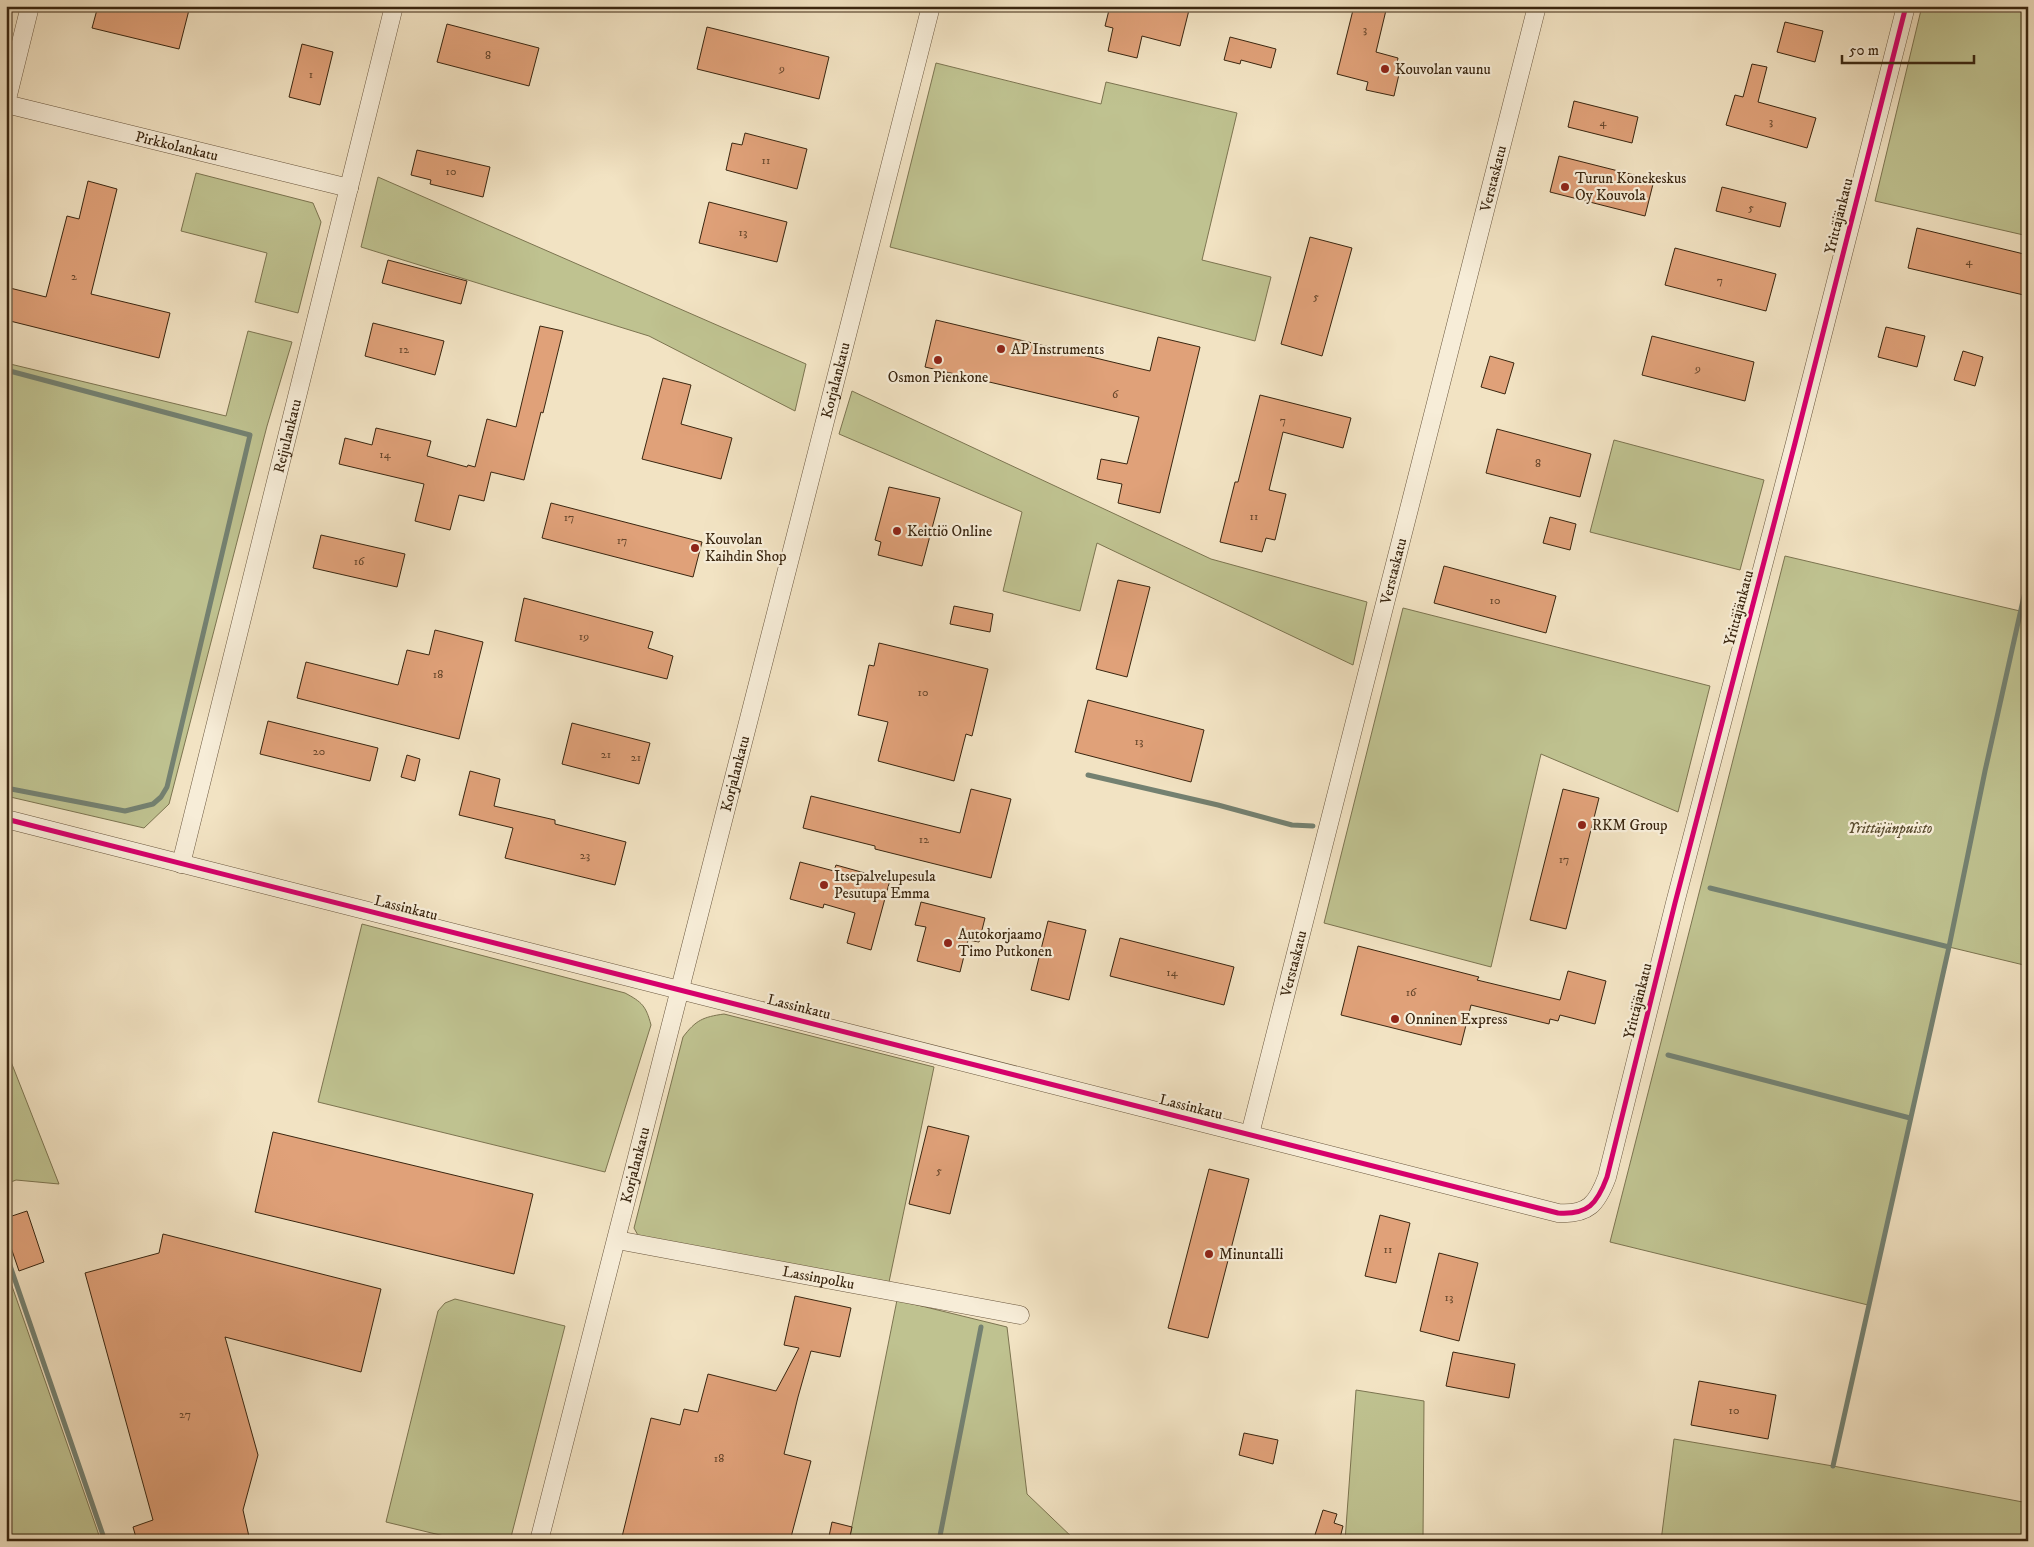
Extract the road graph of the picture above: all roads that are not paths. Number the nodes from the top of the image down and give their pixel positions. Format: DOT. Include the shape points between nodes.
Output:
graph roads {
  1 [pos="30,6"];
  2 [pos="394,6"];
  3 [pos="931,6"];
  4 [pos="1538,6"];
  5 [pos="1906,6"];
  6 [pos="6,103"];
  7 [pos="349,188"];
  8 [pos="6,819"];
  9 [pos="180,864"];
  10 [pos="680,990"];
  11 [pos="1250,1134"];
  12 [pos="1585,1211"];
  13 [pos="616,1240"];
  14 [pos="1020,1315"];
  15 [pos="539,1541"];
  1 -- 6 [label="street"];
  2 -- 7 [label="street, Reijulankatu"];
  3 -- 10 [label="street, Korjalankatu"];
  4 -- 11 [label="street, Verstaskatu"];
  5 -- 12 [label="street, Yrittäjänkatu" via="1607,1177 1601,1192"];
  6 -- 7 [label="street, Pirkkolankatu"];
  7 -- 9 [label="street, Reijulankatu"];
  8 -- 9 [label="street, Lassinkatu"];
  9 -- 10 [label="street, Lassinkatu"];
  10 -- 11 [label="street, Lassinkatu"];
  10 -- 13 [label="street, Korjalankatu"];
  11 -- 12 [label="street, Lassinkatu" via="1558,1213"];
  13 -- 14 [label="street, Lassinpolku"];
  13 -- 15 [label="street, Korjalankatu"];
}
